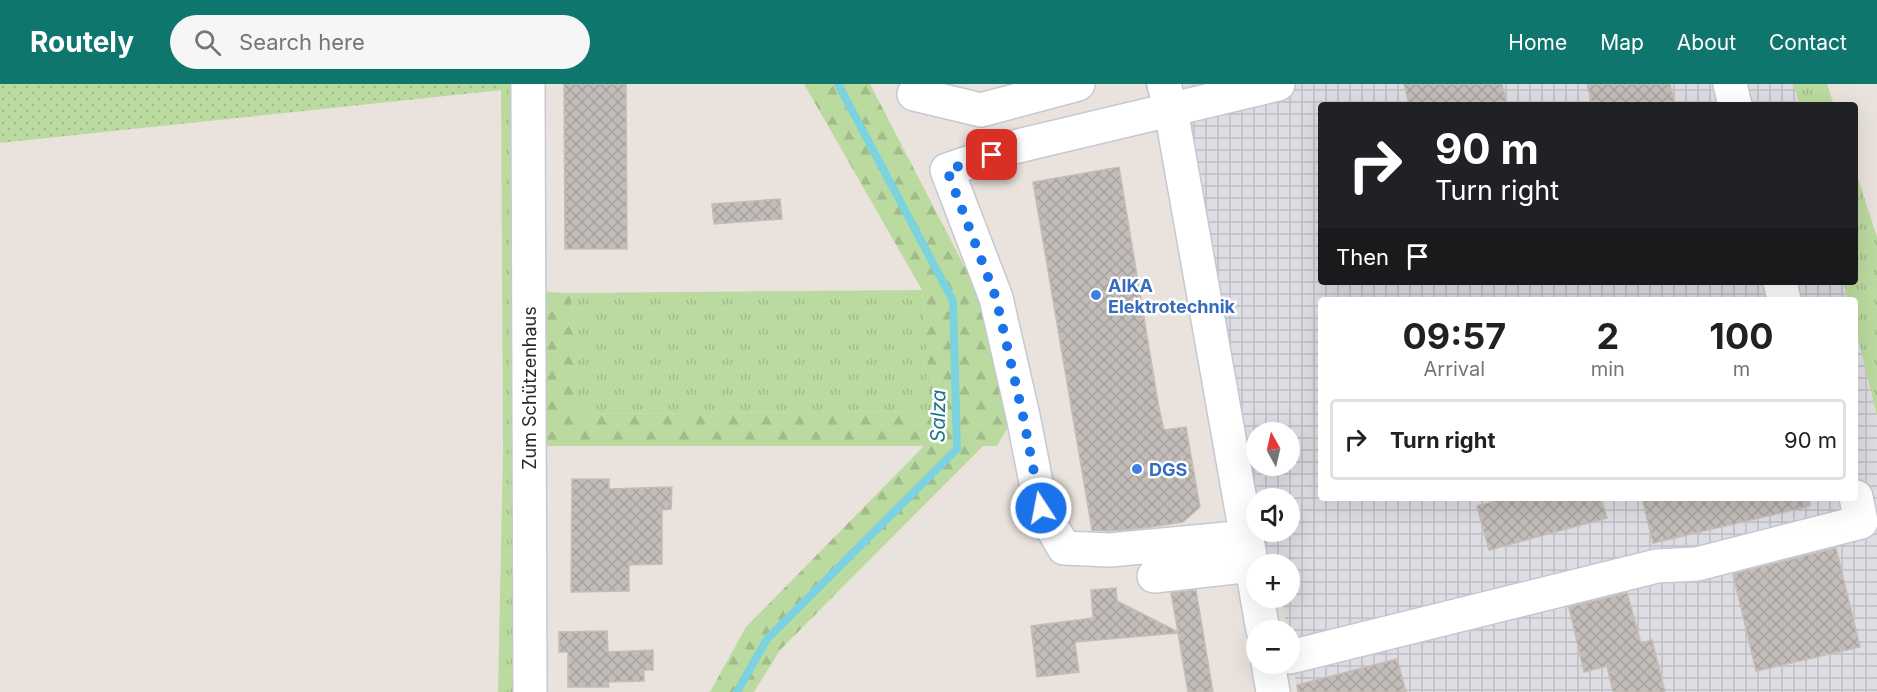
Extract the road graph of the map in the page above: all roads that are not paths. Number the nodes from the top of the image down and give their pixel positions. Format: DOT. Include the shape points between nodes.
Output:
graph roads {
  1 [pos="528,84"];
  2 [pos="1078,84"];
  3 [pos="1278,84"];
  4 [pos="1730,84"];
  5 [pos="914,94"];
  6 [pos="1168,97"];
  7 [pos="1734,102"];
  8 [pos="1857,501"];
  9 [pos="1249,554"];
  10 [pos="1246,573"];
  11 [pos="1246,574"];
  12 [pos="1154,576"];
  13 [pos="1300,655"];
  14 [pos="1270,674"];
  15 [pos="530,692"];
  16 [pos="1273,692"];
  1 -- 15 [label="street, Zum Schützenhaus"];
  2 -- 5 [label="street" via="981,110"];
  3 -- 6 [label="street"];
  4 -- 7 [label="street"];
  6 -- 9 [label="street"];
  6 -- 10 [label="street" via="947,170 996,298 1041,508 1064,548 1110,550"];
  8 -- 13 [label="street" via="1861,522 1697,564 1657,566"];
  11 -- 12 [label="street"];
  14 -- 16 [label="street"];
}
